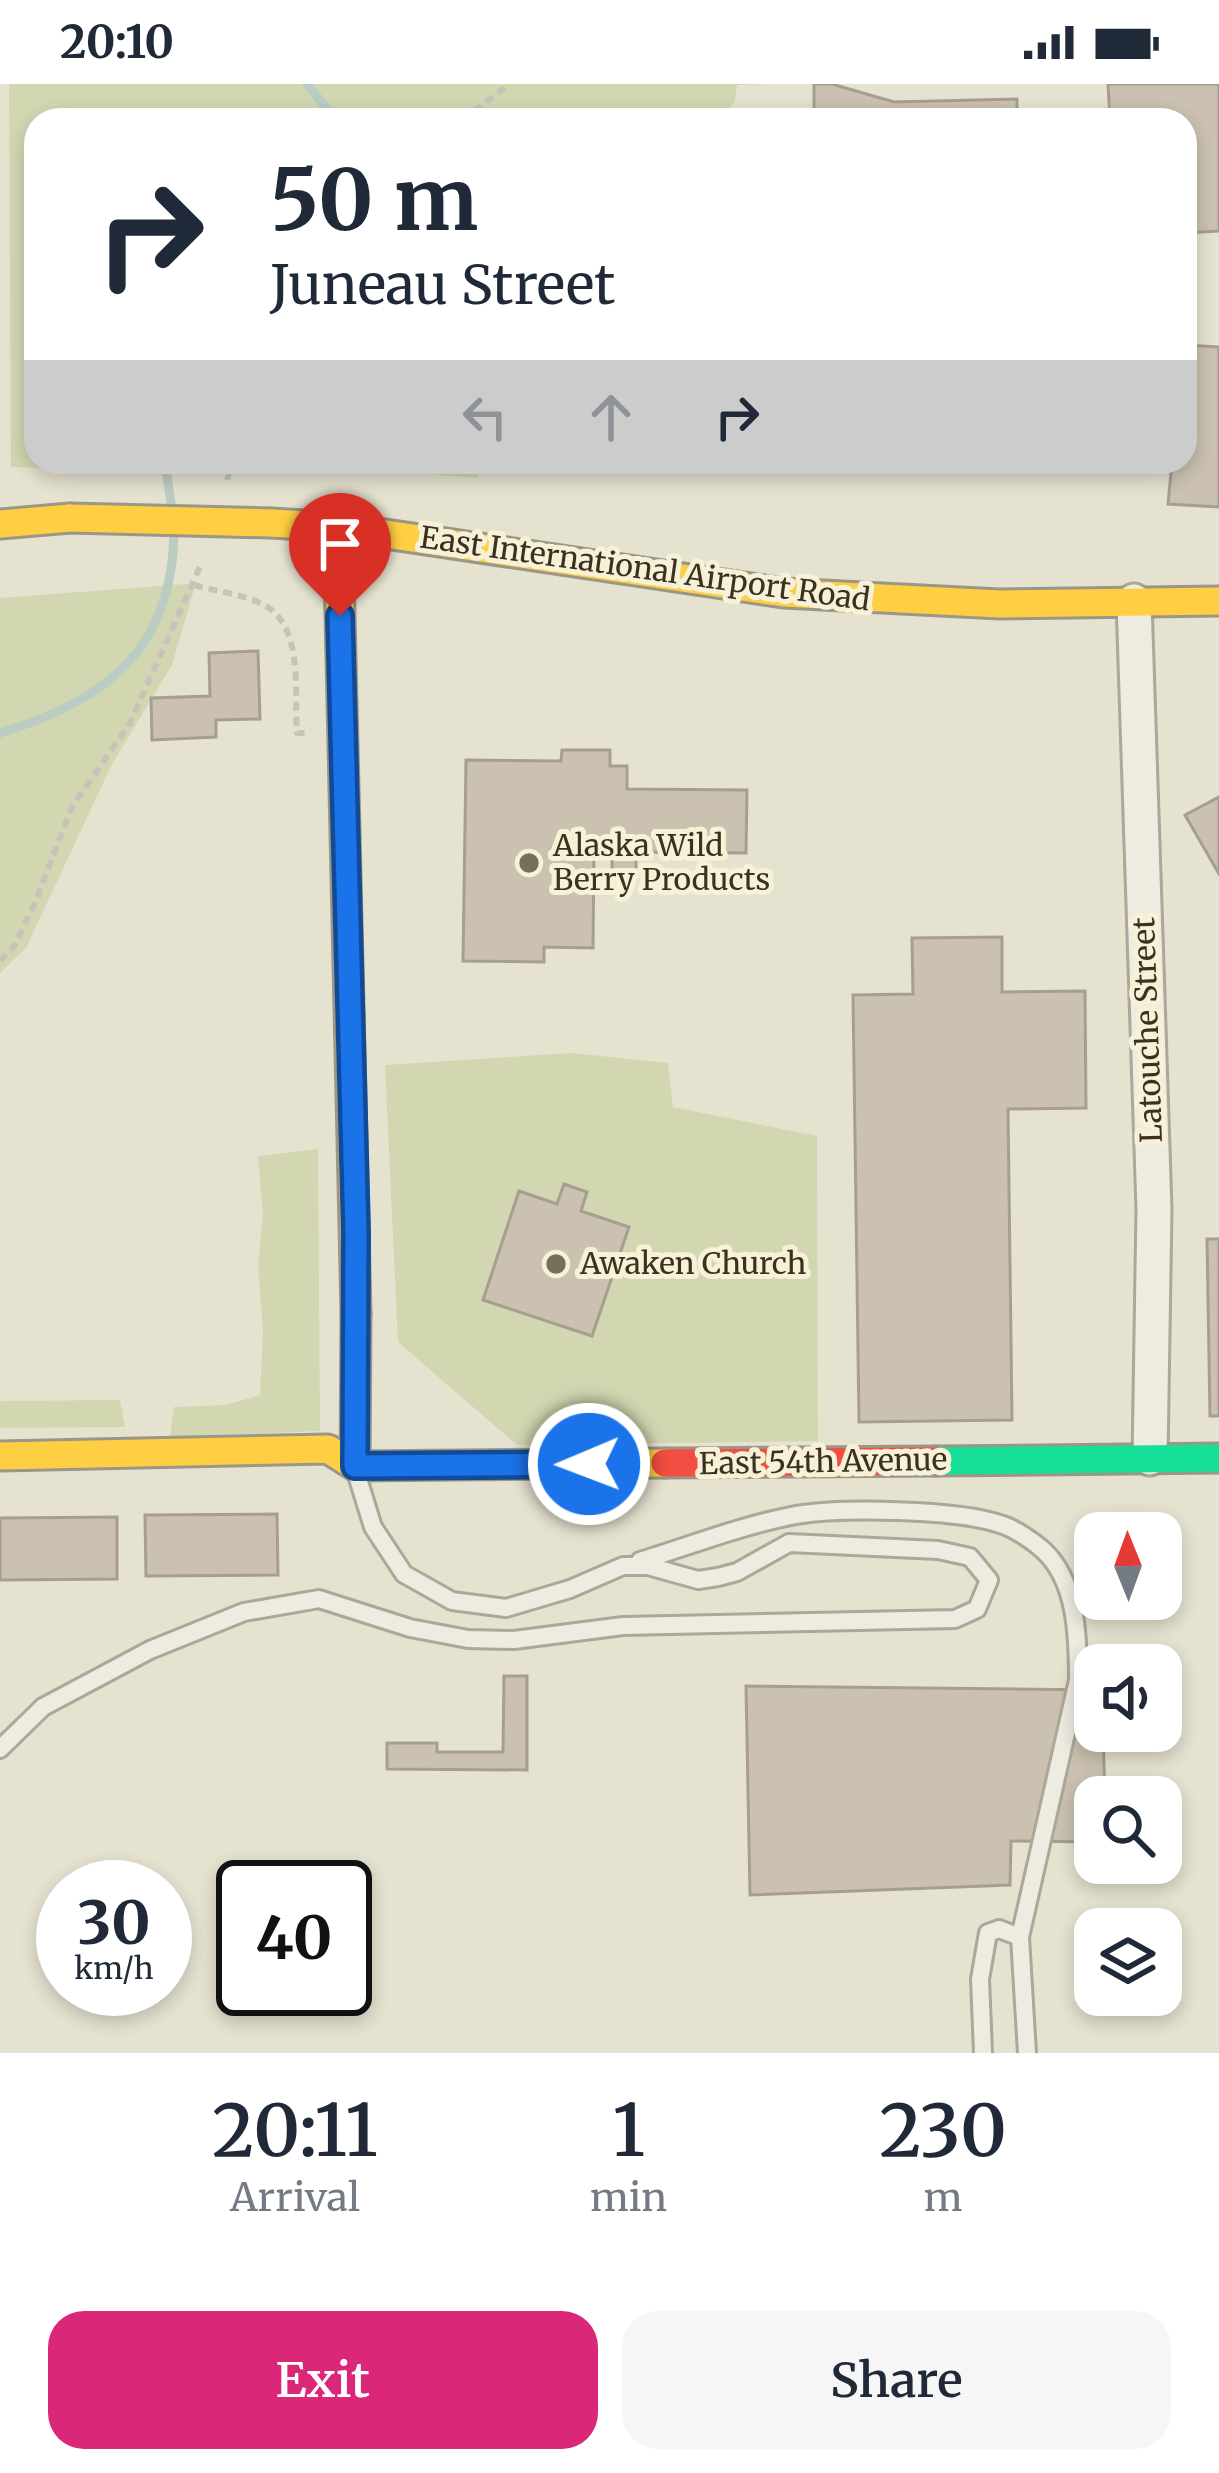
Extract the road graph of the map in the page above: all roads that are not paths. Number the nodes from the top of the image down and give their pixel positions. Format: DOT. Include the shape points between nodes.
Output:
graph roads {
  1 [pos="0,524"];
  2 [pos="338,526"];
  3 [pos="1133,601"];
  4 [pos="1219,601"];
  5 [pos="0,1456"];
  6 [pos="1150,1458"];
  7 [pos="1219,1458"];
  8 [pos="355,1466"];
  9 [pos="623,1566"];
  10 [pos="0,1749"];
  11 [pos="1020,1937"];
  12 [pos="983,2053"];
  13 [pos="1027,2053"];
  1 -- 2 [label="street, East International Airport Road, bridge" via="70,518"];
  2 -- 3 [label="street, East International Airport Road" via="784,592 1000,604"];
  2 -- 8 [label="street"];
  3 -- 4 [label="street, East International Airport Road"];
  3 -- 6 [label="street, Latouche Street" via="1154,1209"];
  5 -- 8 [label="street, East 54th Avenue" via="328,1449"];
  6 -- 7 [label="street, East 54th Avenue"];
  6 -- 8 [label="street, East 54th Avenue"];
  8 -- 9 [label="lane" via="373,1527 404,1574 452,1601 506,1608"];
  9 -- 10 [label="lane" via="698,1580 737,1572 789,1543 886,1546 970,1557 988,1580 976,1609 956,1619 623,1626 514,1640 410,1628 319,1599 244,1612 150,1650 43,1707"];
  9 -- 11 [label="lane" via="794,1515 957,1516 1004,1525 1045,1551 1070,1591 1078,1680"];
  11 -- 12 [label="lane" via="988,1933 980,1979"];
  11 -- 13 [label="lane"];
}
